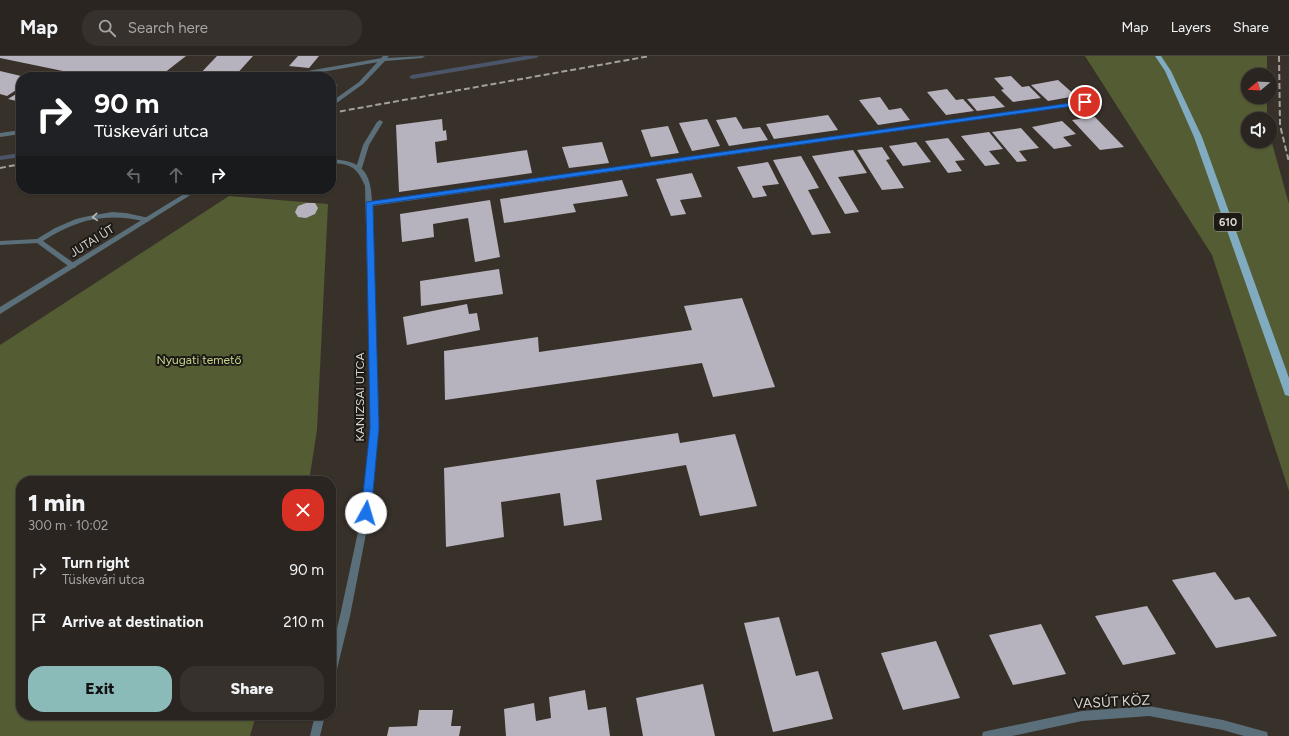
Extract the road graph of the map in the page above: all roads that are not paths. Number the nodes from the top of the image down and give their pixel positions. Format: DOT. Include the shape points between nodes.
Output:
graph roads {
  1 [pos="422,56"];
  2 [pos="1158,56"];
  3 [pos="384,58"];
  4 [pos="311,72"];
  5 [pos="336,102"];
  6 [pos="1085,102"];
  7 [pos="380,122"];
  8 [pos="16,133"];
  9 [pos="0,135"];
  10 [pos="336,162"];
  11 [pos="359,168"];
  12 [pos="188,194"];
  13 [pos="369,204"];
  14 [pos="147,220"];
  15 [pos="38,241"];
  16 [pos="0,243"];
  17 [pos="73,266"];
  18 [pos="0,311"];
  19 [pos="1289,392"];
  20 [pos="336,653"];
  21 [pos="319,720"];
  22 [pos="315,736"];
  23 [pos="987,736"];
  24 [pos="1263,736"];
  1 -- 3 [label="street"];
  2 -- 19 [label="main road, 610" via="1168,71 1198,137"];
  3 -- 4 [label="street"];
  3 -- 5 [label="street" via="366,78"];
  6 -- 13 [label="street"];
  7 -- 11 [label="street" via="366,145"];
  8 -- 9 [label="street"];
  10 -- 11 [label="street"];
  11 -- 13 [label="street, KANIZSAI UTCA" via="368,186"];
  12 -- 14 [label="street, JUTAI ÚT"];
  13 -- 20 [label="street, KANIZSAI UTCA" via="375,428 366,513"];
  14 -- 15 [label="street, one-way" via="122,214 87,218 57,228"];
  14 -- 17 [label="street, JUTAI ÚT"];
  15 -- 16 [label="street"];
  15 -- 17 [label="street"];
  17 -- 18 [label="street, JUTAI ÚT"];
  21 -- 22 [label="street"];
  23 -- 24 [label="street, VASÚT KÖZ" via="1082,716 1149,712 1223,725"];
}
